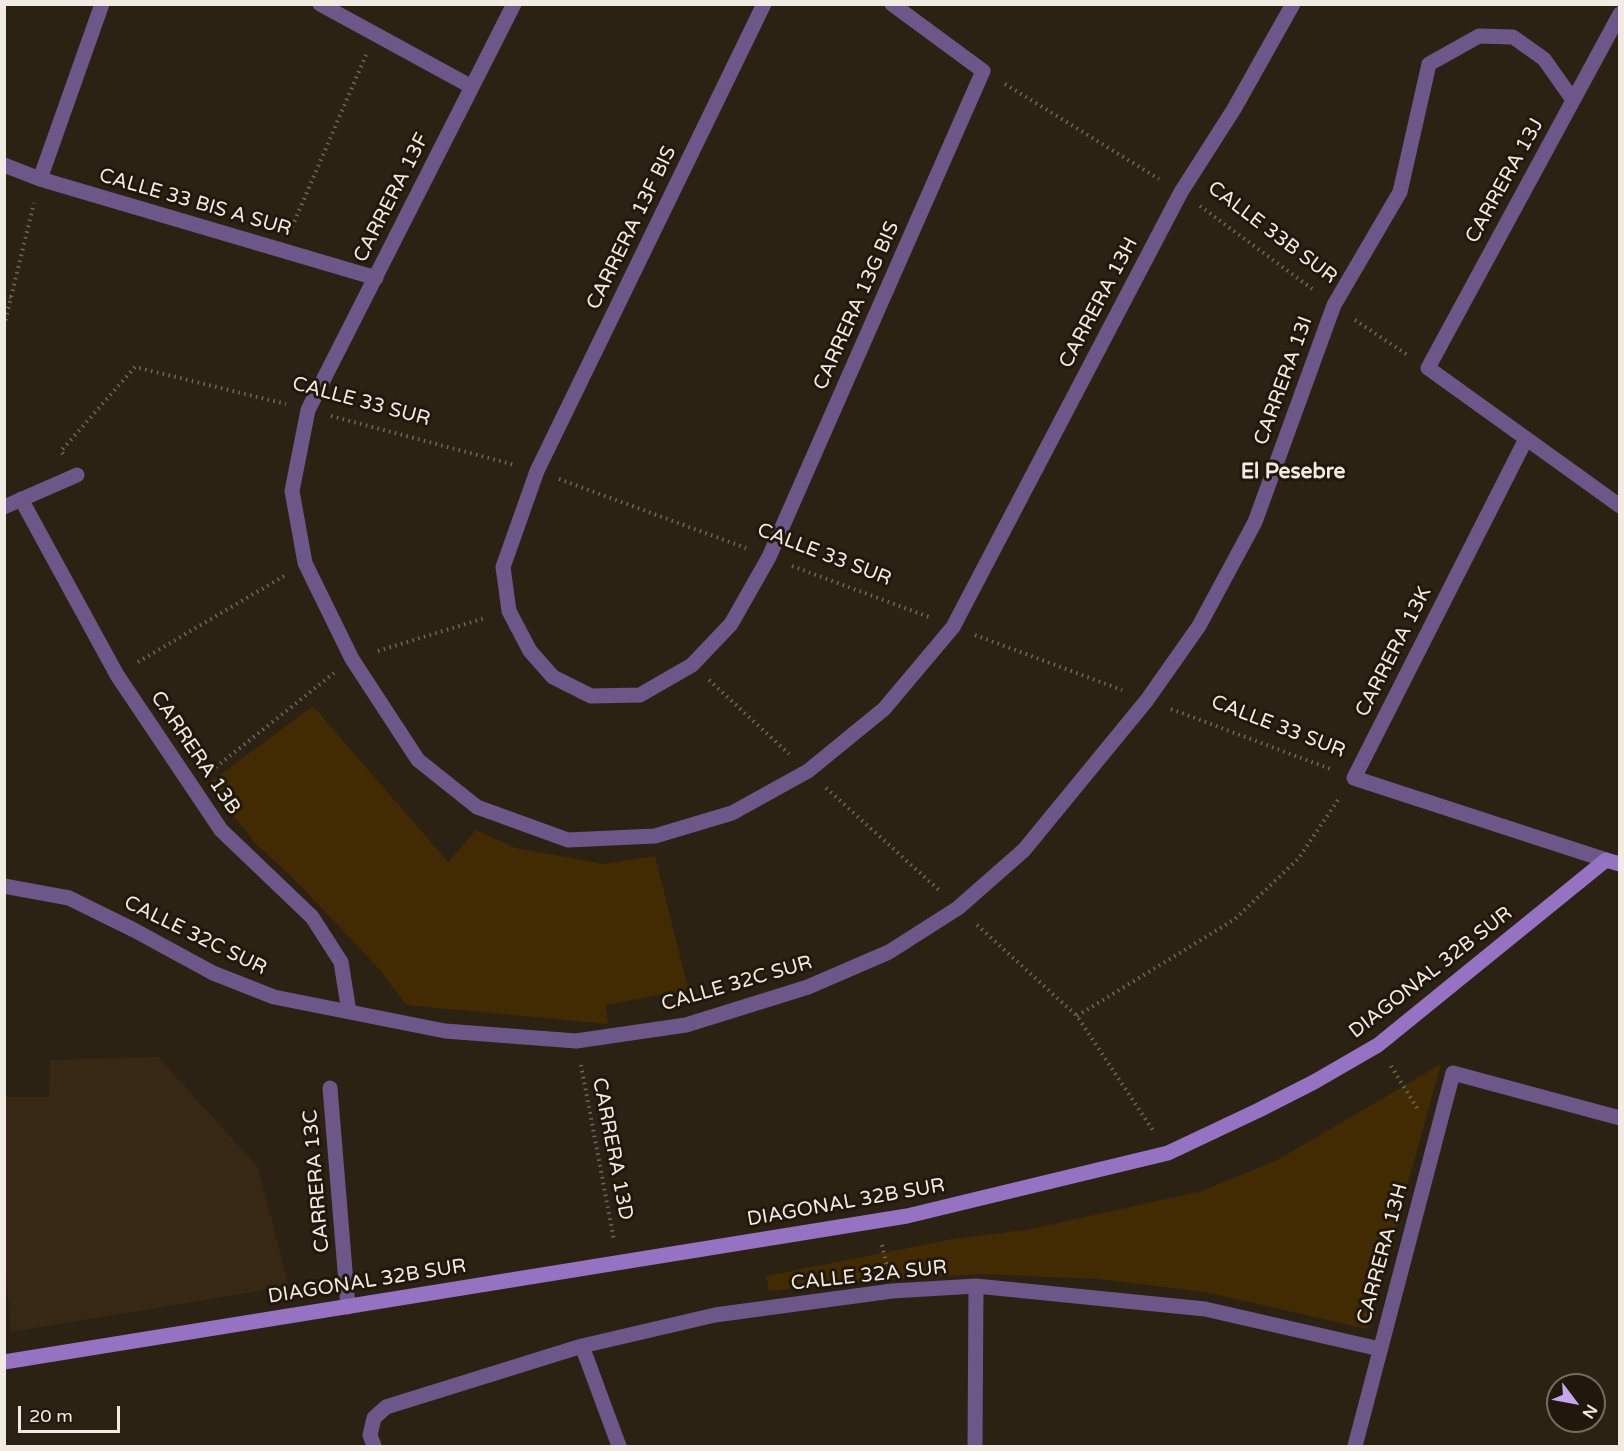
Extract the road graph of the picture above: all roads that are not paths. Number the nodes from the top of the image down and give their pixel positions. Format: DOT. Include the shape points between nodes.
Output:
graph roads {
  1 [pos="102,4"];
  2 [pos="320,4"];
  3 [pos="514,4"];
  4 [pos="764,4"];
  5 [pos="1293,4"];
  6 [pos="895,5"];
  7 [pos="1620,14"];
  8 [pos="472,87"];
  9 [pos="1573,100"];
  10 [pos="4,165"];
  11 [pos="40,179"];
  12 [pos="376,278"];
  13 [pos="1526,439"];
  14 [pos="77,475"];
  15 [pos="21,500"];
  16 [pos="1620,506"];
  17 [pos="4,507"];
  18 [pos="769,557"];
  19 [pos="306,563"];
  20 [pos="1147,700"];
  21 [pos="1354,778"];
  22 [pos="1613,862"];
  23 [pos="4,886"];
  24 [pos="350,1012"];
  25 [pos="330,1088"];
  26 [pos="1620,1118"];
  27 [pos="976,1287"];
  28 [pos="348,1306"];
  29 [pos="582,1346"];
  30 [pos="1380,1349"];
  31 [pos="4,1362"];
  32 [pos="374,1446"];
  33 [pos="619,1446"];
  34 [pos="975,1446"];
  35 [pos="1355,1446"];
  1 -- 11 [label="street"];
  2 -- 8 [label="street"];
  3 -- 8 [label="street, CARRERA 13F"];
  4 -- 18 [label="street, CARRERA 13F BIS" via="537,471 503,567 509,611 530,651 554,677 591,696 640,695 692,665 731,624"];
  5 -- 19 [label="street, CARRERA 13H" via="1234,109 1181,192 953,627 884,710 808,771 761,798 732,813 655,836 568,840 477,807 418,760 352,659"];
  6 -- 18 [label="street, CARRERA 13G BIS" via="983,71"];
  7 -- 9 [label="street, CARRERA 13J"];
  8 -- 12 [label="street, CARRERA 13F"];
  9 -- 13 [label="street, CARRERA 13J" via="1428,368"];
  9 -- 20 [label="street, CARRERA 13I" via="1544,59 1513,37 1479,36 1429,64 1400,192 1334,305 1255,522 1199,626"];
  10 -- 11 [label="street, CALLE 33 BIS A SUR"];
  11 -- 12 [label="street, CALLE 33 BIS A SUR"];
  12 -- 19 [label="street, CARRERA 13F" via="308,410 292,491"];
  13 -- 16 [label="street"];
  13 -- 21 [label="street, CARRERA 13K"];
  14 -- 15 [label="street"];
  15 -- 17 [label="street"];
  15 -- 24 [label="street, CARRERA 13B" via="117,675 221,831 312,917 341,962"];
  20 -- 24 [label="street, CALLE 32C SUR" via="1024,850 958,908 889,952 808,987 686,1025 576,1041 445,1031"];
  21 -- 22 [label="street, CALLE 33 SUR"];
  22 -- 28 [label="street, DIAGONAL 32B SUR" via="1378,1046 1168,1153 907,1216"];
  23 -- 24 [label="street, CALLE 32C SUR" via="69,898 213,973 274,997"];
  25 -- 28 [label="street, CARRERA 13C"];
  26 -- 30 [label="street, CARRERA 13H" via="1453,1073"];
  27 -- 29 [label="street, CALLE 32A SUR" via="892,1291 716,1315"];
  27 -- 30 [label="street, CALLE 32A SUR" via="1205,1309"];
  27 -- 34 [label="street"];
  28 -- 31 [label="street, DIAGONAL 32B SUR"];
  29 -- 32 [label="street, CALLE 32A SUR" via="386,1407 374,1418 370,1435"];
  29 -- 33 [label="street"];
  30 -- 35 [label="street, CARRERA 13H"];
}
